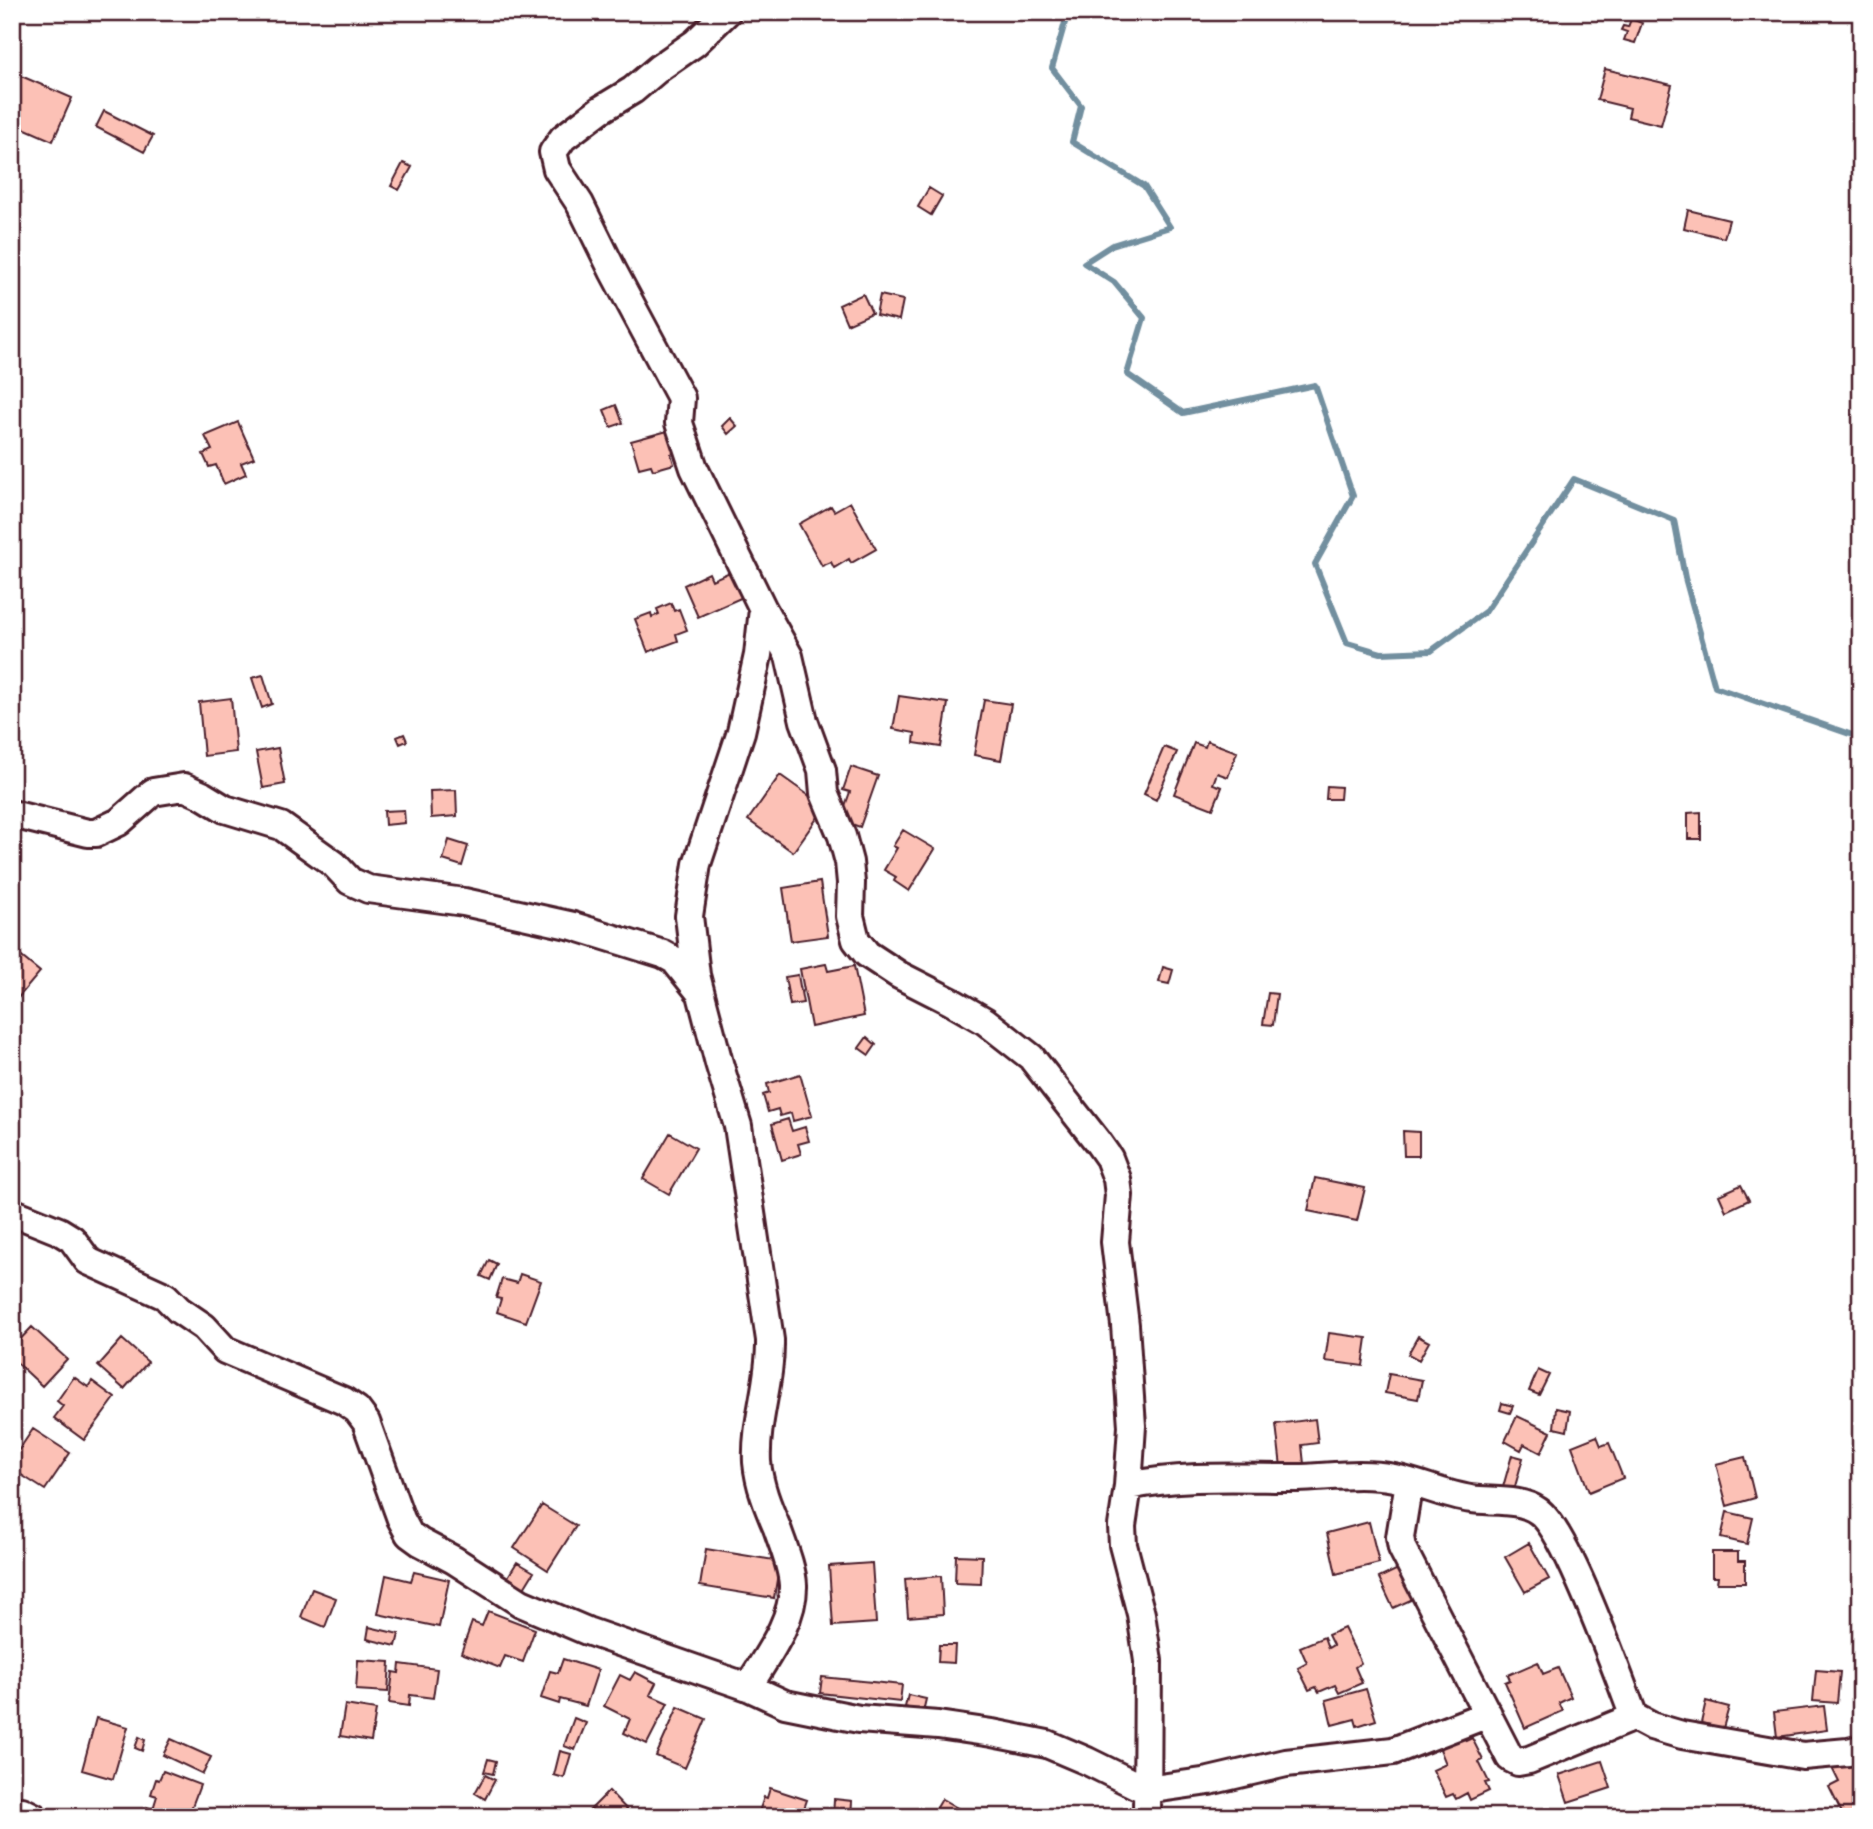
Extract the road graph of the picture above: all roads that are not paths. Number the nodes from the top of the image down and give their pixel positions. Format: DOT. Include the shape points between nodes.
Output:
graph roads {
  1 [pos="727,12"];
  2 [pos="763,609"];
  3 [pos="12,814"];
  4 [pos="701,995"];
  5 [pos="12,1212"];
  6 [pos="1409,1482"];
  7 [pos="1128,1486"];
  8 [pos="748,1687"];
  9 [pos="1488,1714"];
  10 [pos="1634,1717"];
  11 [pos="1861,1749"];
  12 [pos="1146,1790"];
  13 [pos="1147,1817"];
  1 -- 2 [label="street" via="695,43 563,138 553,152 557,169 580,204 681,398 679,423 694,468"];
  2 -- 4 [label="street" via="741,732 697,864 689,916"];
  2 -- 7 [label="street" via="789,656 804,721 822,770 824,793 845,849 850,916 859,946 899,975 985,1021 1031,1057 1109,1158 1118,1187 1115,1242 1130,1379"];
  3 -- 4 [label="street" via="96,833 119,822 153,792 184,787 225,810 281,826 334,864 349,881 559,923 663,954 674,960"];
  4 -- 8 [label="street" via="745,1158 770,1339 771,1365 757,1462 793,1584 778,1637"];
  5 -- 8 [label="street" via="60,1231 89,1261 165,1296 225,1350 357,1410 374,1437 401,1519 420,1542 521,1603"];
  6 -- 7 [label="street" via="1360,1475 1183,1477"];
  6 -- 9 [label="street" via="1402,1548"];
  6 -- 10 [label="street" via="1440,1493 1524,1504 1540,1511 1578,1576"];
  7 -- 12 [label="street" via="1123,1545 1148,1661"];
  8 -- 12 [label="street" via="814,1711 1047,1744"];
  9 -- 10 [label="street" via="1510,1758 1518,1762"];
  9 -- 12 [label="street" via="1393,1751 1286,1763"];
  10 -- 11 [label="street" via="1682,1735 1803,1756"];
  12 -- 13 [label="street"];
}
